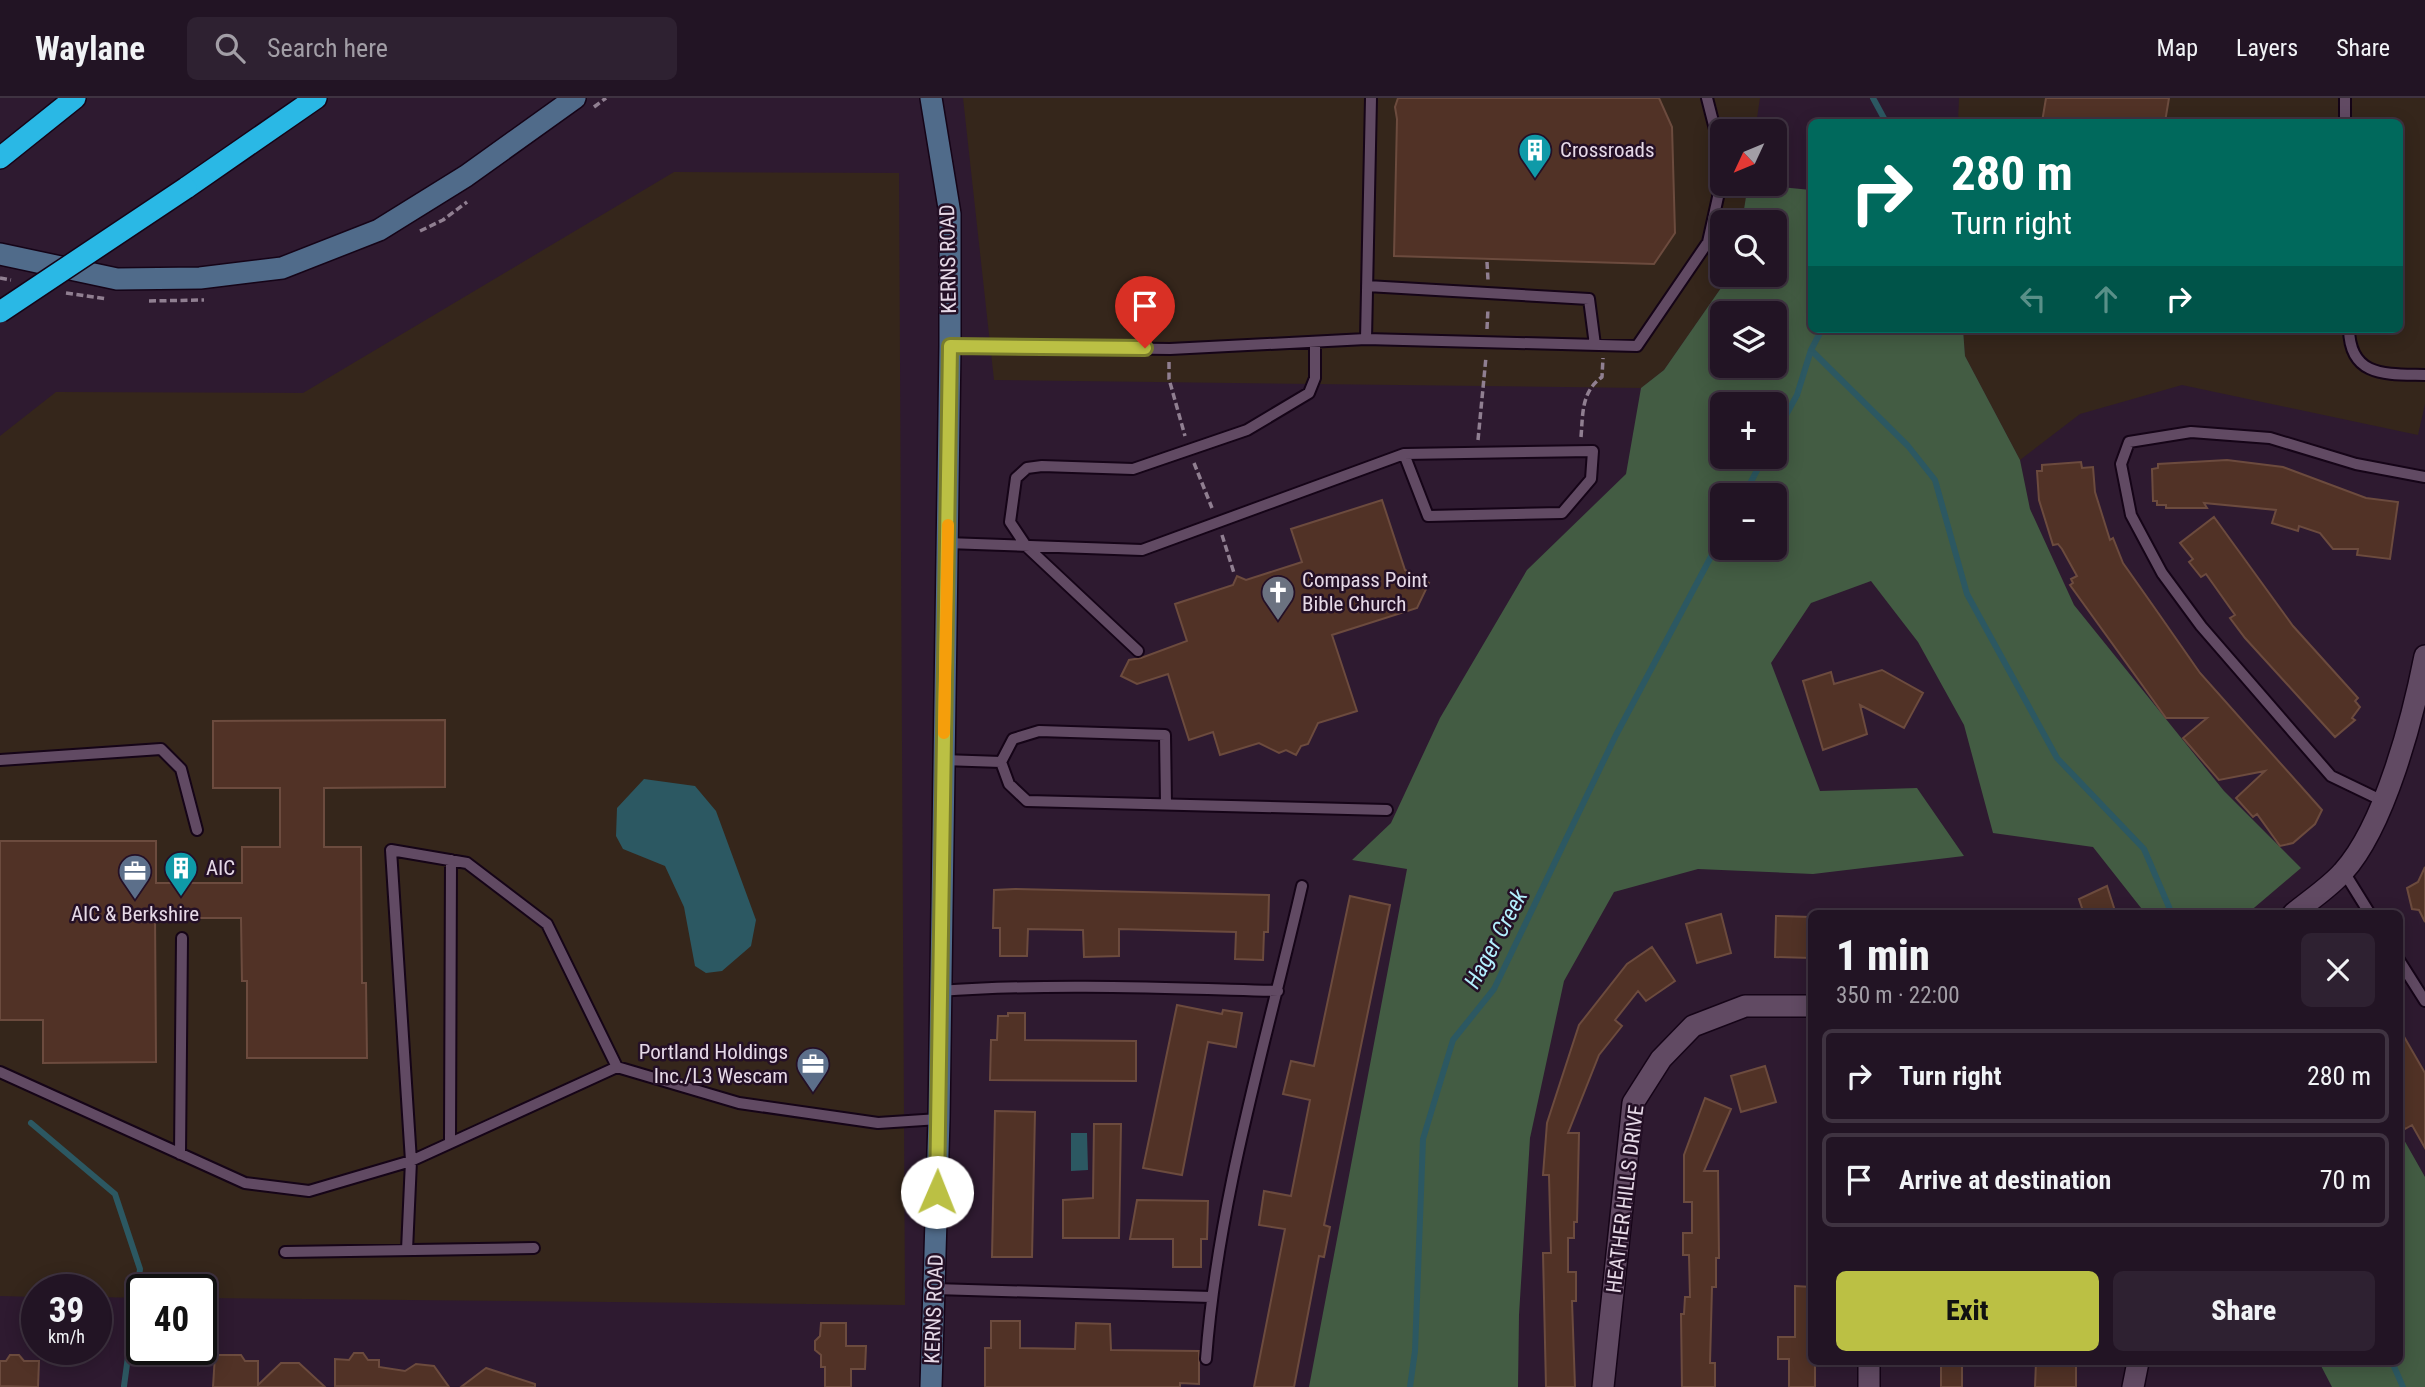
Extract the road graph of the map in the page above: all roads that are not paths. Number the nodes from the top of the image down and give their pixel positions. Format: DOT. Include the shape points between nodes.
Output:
graph roads {
  1 [pos="75,98"];
  2 [pos="316,98"];
  3 [pos="575,98"];
  4 [pos="931,98"];
  5 [pos="1371,98"];
  6 [pos="1707,98"];
  7 [pos="2344,98"];
  8 [pos="2345,119"];
  9 [pos="0,158"];
  10 [pos="0,254"];
  11 [pos="1367,286"];
  12 [pos="0,312"];
  13 [pos="2349,333"];
  14 [pos="1366,338"];
  15 [pos="1315,342"];
  16 [pos="1595,345"];
  17 [pos="950,346"];
  18 [pos="2425,375"];
  19 [pos="1404,454"];
  20 [pos="2425,477"];
  21 [pos="947,543"];
  22 [pos="1026,546"];
  23 [pos="1138,651"];
  24 [pos="2425,656"];
  25 [pos="0,760"];
  26 [pos="943,760"];
  27 [pos="1001,762"];
  28 [pos="2382,801"];
  29 [pos="1166,804"];
  30 [pos="1387,810"];
  31 [pos="197,830"];
  32 [pos="451,860"];
  33 [pos="2344,872"];
  34 [pos="1302,886"];
  35 [pos="2299,910"];
  36 [pos="2368,910"];
  37 [pos="183,938"];
  38 [pos="2403,966"];
  39 [pos="939,991"];
  40 [pos="1278,991"];
  41 [pos="2425,1001"];
  42 [pos="1808,1006"];
  43 [pos="617,1067"];
  44 [pos="0,1072"];
  45 [pos="939,1119"];
  46 [pos="450,1142"];
  47 [pos="180,1154"];
  48 [pos="411,1161"];
  49 [pos="534,1248"];
  50 [pos="407,1250"];
  51 [pos="285,1252"];
  52 [pos="935,1289"];
  53 [pos="1211,1297"];
  54 [pos="1206,1359"];
  55 [pos="1869,1365"];
  56 [pos="2137,1365"];
  57 [pos="931,1387"];
  58 [pos="1603,1387"];
  59 [pos="1869,1387"];
  60 [pos="2133,1387"];
  1 -- 9 [label="highway"];
  2 -- 12 [label="highway, bridge"];
  3 -- 10 [label="street" via="467,176 379,230 282,268 200,278 117,278"];
  4 -- 17 [label="street, KERNS ROAD" via="950,214"];
  5 -- 11 [label="lane"];
  6 -- 16 [label="lane" via="1718,141 1718,197 1708,242 1637,346"];
  7 -- 8 [label="lane"];
  11 -- 14 [label="lane"];
  11 -- 16 [label="lane" via="1589,299"];
  13 -- 18 [label="lane" via="2350,345 2365,367 2378,373"];
  14 -- 15 [label="lane"];
  14 -- 16 [label="lane"];
  15 -- 17 [label="lane" via="1170,349"];
  15 -- 22 [label="lane" via="1315,378 1309,393 1247,430 1133,469 1027,468 1016,478 1010,522"];
  17 -- 21 [label="street, KERNS ROAD"];
  19 -- 19 [label="lane" via="1580,451 1593,451 1591,480 1562,513 1428,516"];
  19 -- 22 [label="lane" via="1142,550"];
  20 -- 28 [label="lane" via="2356,464 2270,438 2191,432 2129,442 2121,464 2131,515 2162,573 2201,626 2331,776"];
  21 -- 22 [label="lane"];
  21 -- 26 [label="street, KERNS ROAD"];
  22 -- 23 [label="lane"];
  24 -- 28 [label="street" via="2415,704"];
  25 -- 31 [label="lane" via="161,748 181,769"];
  26 -- 27 [label="lane"];
  26 -- 39 [label="street, KERNS ROAD"];
  27 -- 29 [label="lane" via="1009,784 1027,801"];
  27 -- 29 [label="lane" via="1013,739 1039,731 1166,735"];
  28 -- 33 [label="street"];
  29 -- 30 [label="lane"];
  32 -- 43 [label="lane" via="467,863 547,924"];
  32 -- 46 [label="lane"];
  32 -- 48 [label="lane" via="391,850"];
  33 -- 35 [label="street"];
  33 -- 36 [label="lane"];
  34 -- 40 [label="lane"];
  37 -- 47 [label="lane"];
  38 -- 41 [label="lane"];
  39 -- 40 [label="lane" via="1062,986"];
  39 -- 45 [label="street, KERNS ROAD"];
  40 -- 53 [label="lane" via="1230,1183"];
  42 -- 58 [label="street, HEATHER HILLS DRIVE" via="1745,1006 1693,1026 1661,1059 1633,1103"];
  43 -- 45 [label="lane" via="739,1103 878,1124"];
  43 -- 46 [label="lane"];
  44 -- 47 [label="lane"];
  45 -- 52 [label="street, KERNS ROAD"];
  46 -- 48 [label="lane"];
  47 -- 48 [label="lane" via="245,1184 309,1191"];
  48 -- 50 [label="lane"];
  49 -- 50 [label="lane"];
  50 -- 51 [label="lane"];
  52 -- 53 [label="lane"];
  52 -- 57 [label="street, KERNS ROAD"];
  53 -- 54 [label="lane"];
  55 -- 59 [label="street"];
  56 -- 60 [label="street"];
}
